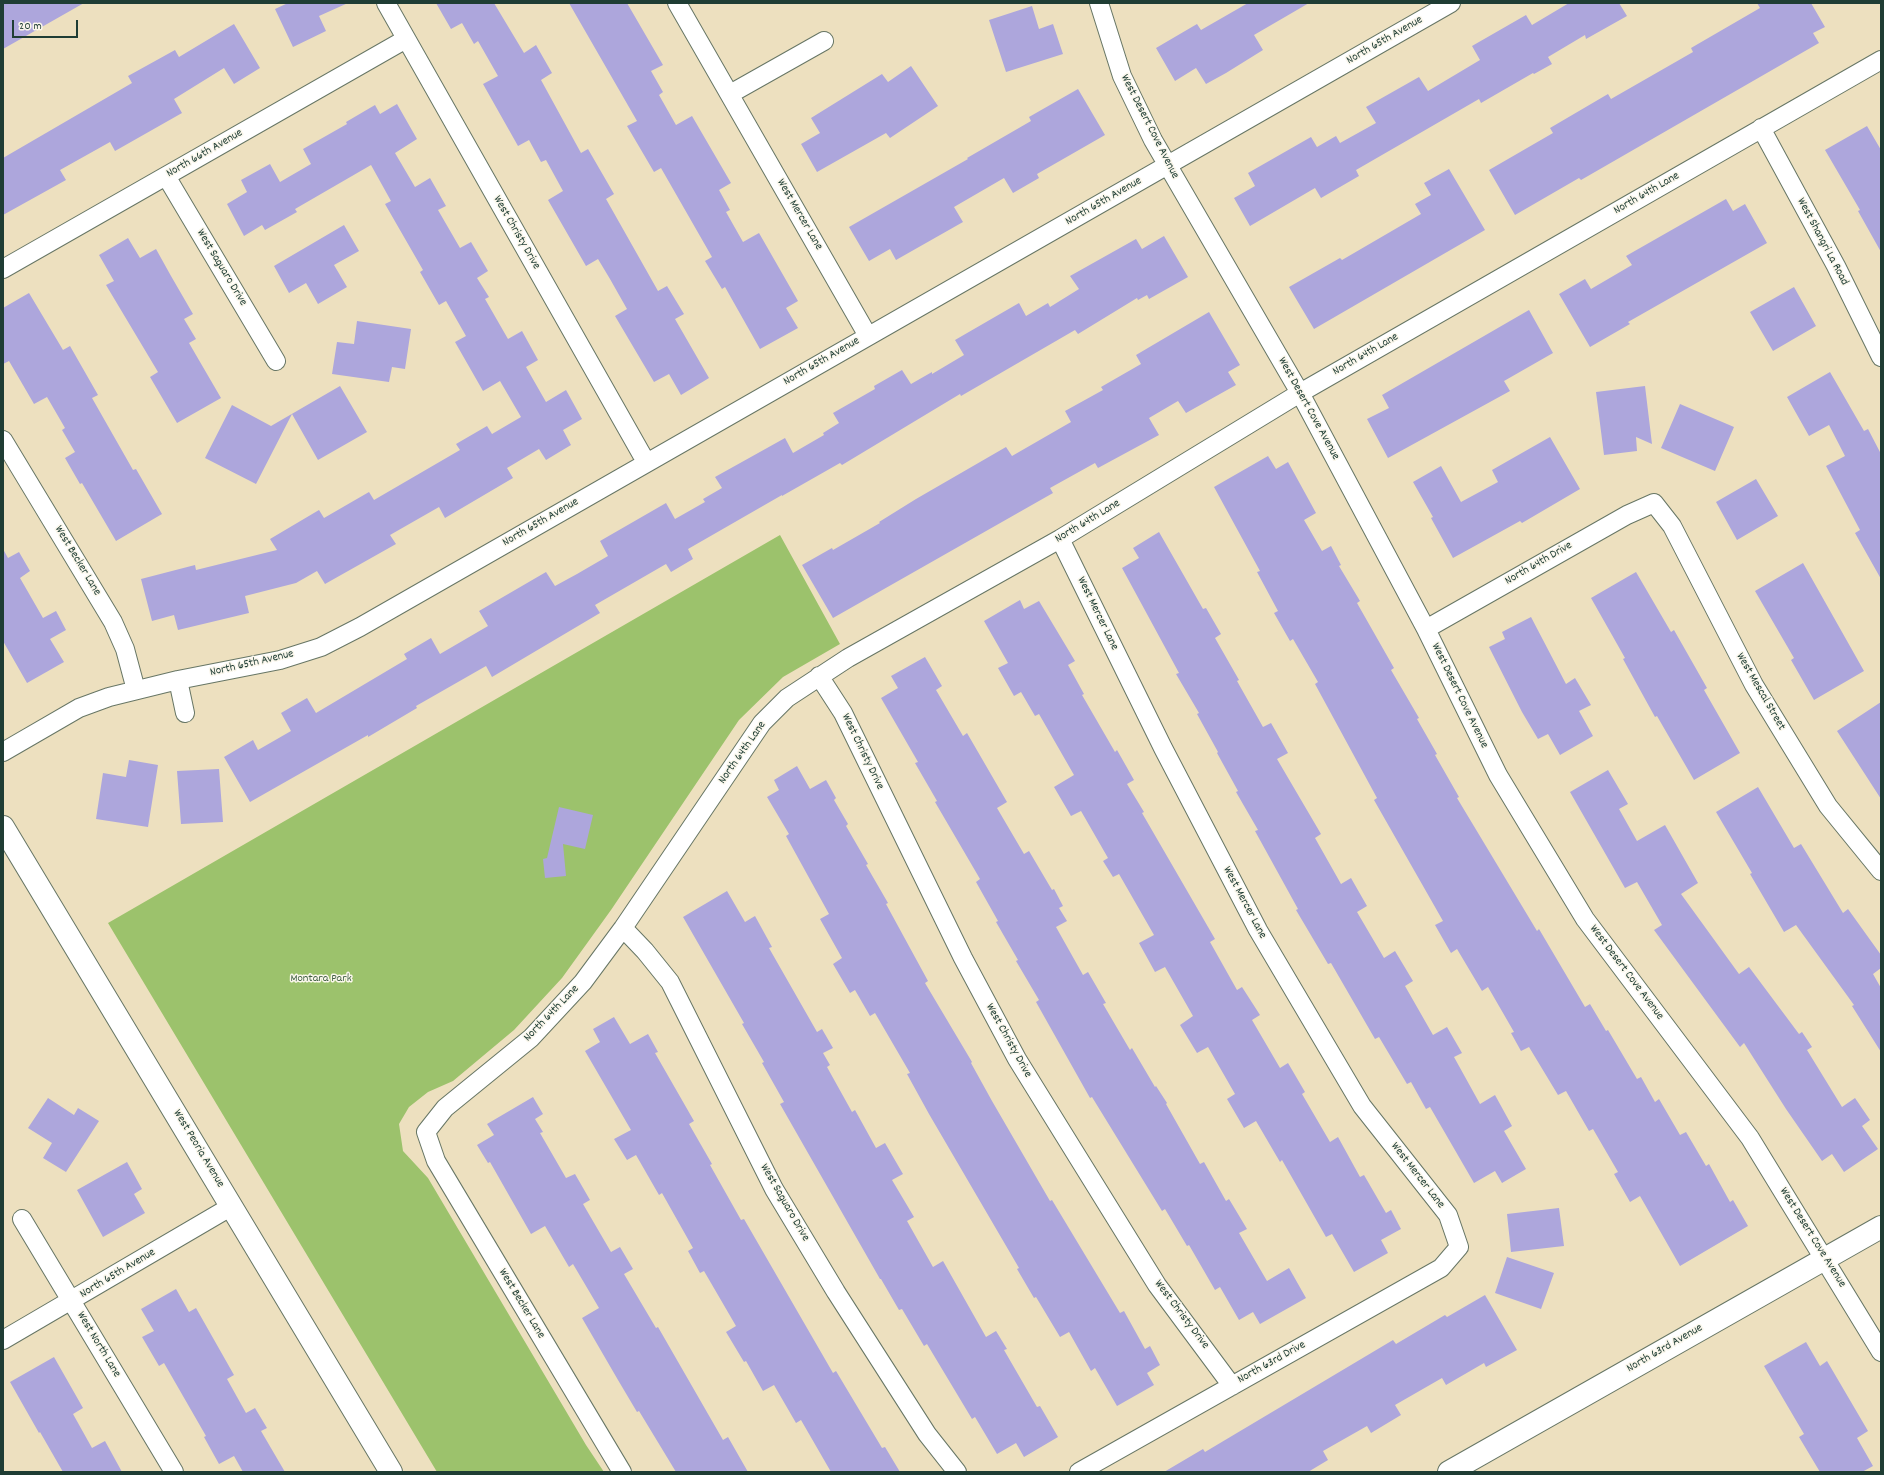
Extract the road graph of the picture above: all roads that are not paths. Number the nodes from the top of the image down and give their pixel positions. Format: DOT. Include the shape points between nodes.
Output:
graph roads {
  1 [pos="386,3"];
  2 [pos="677,3"];
  3 [pos="1099,3"];
  4 [pos="1450,3"];
  5 [pos="406,39"];
  6 [pos="824,41"];
  7 [pos="1881,60"];
  8 [pos="730,94"];
  9 [pos="1761,128"];
  10 [pos="1167,166"];
  11 [pos="166,176"];
  12 [pos="3,269"];
  13 [pos="868,336"];
  14 [pos="1881,357"];
  15 [pos="276,361"];
  16 [pos="1300,394"];
  17 [pos="3,440"];
  18 [pos="646,462"];
  19 [pos="1654,503"];
  20 [pos="1060,539"];
  21 [pos="1426,628"];
  22 [pos="819,676"];
  23 [pos="178,680"];
  24 [pos="136,690"];
  25 [pos="185,713"];
  26 [pos="3,752"];
  27 [pos="3,827"];
  28 [pos="1881,871"];
  29 [pos="624,928"];
  30 [pos="426,1132"];
  31 [pos="232,1206"];
  32 [pos="22,1219"];
  33 [pos="1881,1227"];
  34 [pos="1459,1247"];
  35 [pos="1825,1259"];
  36 [pos="72,1301"];
  37 [pos="3,1340"];
  38 [pos="1881,1352"];
  39 [pos="1232,1386"];
  40 [pos="174,1472"];
  41 [pos="391,1472"];
  42 [pos="622,1472"];
  43 [pos="957,1472"];
  44 [pos="1080,1472"];
  45 [pos="1449,1472"];
  1 -- 5 [label="street, West Christy Drive"];
  2 -- 8 [label="street, West Mercer Lane"];
  3 -- 10 [label="street, West Desert Cove Avenue" via="1122,76"];
  4 -- 10 [label="street, North 65th Avenue"];
  5 -- 11 [label="street, North 66th Avenue"];
  5 -- 18 [label="street, West Christy Drive"];
  6 -- 8 [label="street"];
  7 -- 9 [label="street, North 64th Lane"];
  8 -- 13 [label="street, West Mercer Lane"];
  9 -- 14 [label="street, West Shangri La Road" via="1836,266"];
  9 -- 16 [label="street, North 64th Lane"];
  10 -- 13 [label="street, North 65th Avenue"];
  10 -- 16 [label="street, West Desert Cove Avenue"];
  11 -- 12 [label="street, North 66th Avenue"];
  11 -- 15 [label="street, West Saguaro Drive"];
  13 -- 18 [label="street, North 65th Avenue"];
  16 -- 20 [label="street, North 64th Lane"];
  16 -- 21 [label="street, West Desert Cove Avenue"];
  17 -- 24 [label="street, West Becker Lane" via="113,622 125,649"];
  18 -- 23 [label="street, North 65th Avenue" via="360,627 321,646 280,660"];
  19 -- 21 [label="street, North 64th Drive" via="1627,515"];
  19 -- 28 [label="street, West Mescal Street" via="1672,526 1758,692 1828,806"];
  20 -- 22 [label="street, North 64th Lane"];
  20 -- 34 [label="street, West Mercer Lane" via="1163,748 1258,930 1362,1106 1448,1215"];
  21 -- 35 [label="street, West Desert Cove Avenue" via="1498,775 1585,919 1750,1138"];
  22 -- 29 [label="street, North 64th Lane" via="787,698 762,723"];
  22 -- 39 [label="street, West Christy Drive" via="843,714 963,958 1017,1059 1157,1285"];
  23 -- 24 [label="street, North 65th Avenue"];
  23 -- 25 [label="street"];
  24 -- 26 [label="street, North 65th Avenue" via="79,708"];
  27 -- 31 [label="main road, West Peoria Avenue"];
  29 -- 30 [label="street, North 64th Lane" via="583,982 531,1038 445,1108"];
  29 -- 43 [label="street, West Saguaro Drive" via="670,982 774,1189 836,1292 923,1427"];
  30 -- 42 [label="street, West Becker Lane" via="436,1161"];
  31 -- 36 [label="street, North 65th Avenue"];
  31 -- 41 [label="main road, West Peoria Avenue"];
  32 -- 36 [label="street, West North Lane"];
  33 -- 35 [label="main road, North 63rd Avenue"];
  34 -- 39 [label="street, North 63rd Drive" via="1441,1268"];
  35 -- 38 [label="street, West Desert Cove Avenue"];
  35 -- 45 [label="main road, North 63rd Avenue"];
  36 -- 37 [label="street, North 65th Avenue"];
  36 -- 40 [label="street, West North Lane"];
  39 -- 44 [label="street, North 63rd Drive"];
}
